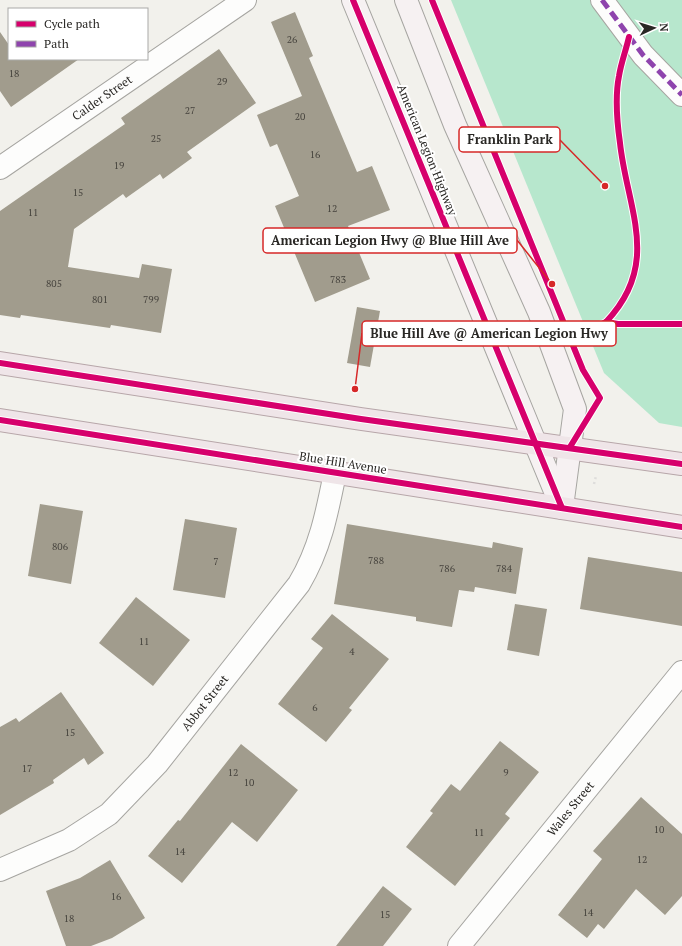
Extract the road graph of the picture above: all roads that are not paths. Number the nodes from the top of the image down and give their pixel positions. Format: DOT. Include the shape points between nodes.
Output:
graph roads {
  1 [pos="245,0"];
  2 [pos="353,0"];
  3 [pos="406,0"];
  4 [pos="602,0"];
  5 [pos="682,95"];
  6 [pos="0,168"];
  7 [pos="0,363"];
  8 [pos="0,420"];
  9 [pos="536,444"];
  10 [pos="570,447"];
  11 [pos="682,464"];
  12 [pos="335,473"];
  13 [pos="562,508"];
  14 [pos="682,527"];
  15 [pos="682,672"];
  16 [pos="0,870"];
  17 [pos="459,946"];
  1 -- 6 [label="street, Calder Street"];
  2 -- 9 [label="main road, American Legion Highway"];
  3 -- 10 [label="main road" via="455,126 539,312 571,397 575,409"];
  4 -- 5 [label="street" via="643,56"];
  7 -- 9 [label="main road"];
  8 -- 12 [label="main road, Blue Hill Avenue"];
  9 -- 10 [label="main road"];
  9 -- 13 [label="main road, American Legion Highway"];
  10 -- 11 [label="main road"];
  10 -- 13 [label="main road"];
  12 -- 13 [label="main road, Blue Hill Avenue"];
  12 -- 16 [label="street, Abbot Street" via="324,530 310,566 299,584 156,764 109,814 69,840"];
  13 -- 14 [label="main road, Blue Hill Avenue"];
  15 -- 17 [label="street, Wales Street"];
}
